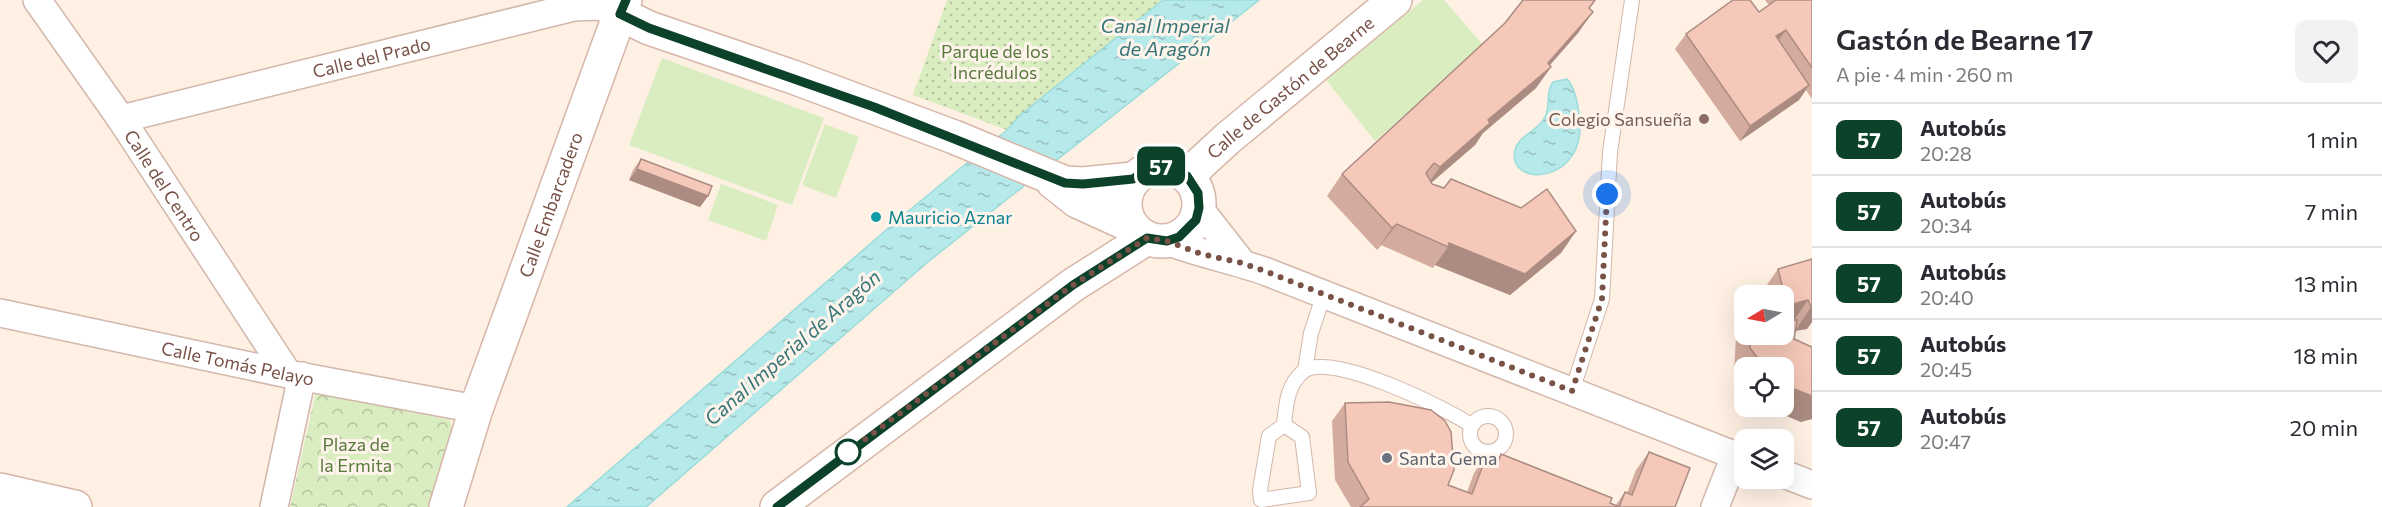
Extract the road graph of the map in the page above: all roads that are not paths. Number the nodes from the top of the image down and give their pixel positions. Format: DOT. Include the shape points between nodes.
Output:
graph roads {
  1 [pos="37,0"];
  2 [pos="1395,0"];
  3 [pos="1632,0"];
  4 [pos="623,7"];
  5 [pos="121,119"];
  6 [pos="1045,175"];
  7 [pos="1187,176"];
  8 [pos="1133,179"];
  9 [pos="1199,208"];
  10 [pos="1148,235"];
  11 [pos="1242,263"];
  12 [pos="1324,294"];
  13 [pos="0,313"];
  14 [pos="1305,370"];
  15 [pos="295,375"];
  16 [pos="1572,391"];
  17 [pos="476,410"];
  18 [pos="1284,425"];
  19 [pos="1471,425"];
  20 [pos="1734,455"];
  21 [pos="1734,469"];
  22 [pos="1794,478"];
  23 [pos="1812,485"];
  24 [pos="0,490"];
  25 [pos="43,503"];
  26 [pos="75,507"];
  27 [pos="274,507"];
  28 [pos="446,507"];
  29 [pos="777,507"];
  30 [pos="1715,507"];
  1 -- 5 [label="street, Calle del Centro"];
  2 -- 7 [label="street, Calle de Gastón de Bearne"];
  3 -- 16 [label="lane" via="1610,152 1602,299"];
  4 -- 5 [label="street, Calle del Prado" via="574,7"];
  4 -- 6 [label="street" via="649,28 793,77"];
  4 -- 17 [label="street, Calle Embarcadero"];
  5 -- 15 [label="street, Calle del Centro"];
  6 -- 8 [label="street" via="1074,184"];
  6 -- 10 [label="street" via="1077,201"];
  7 -- 8 [label="street" via="1163,166 1149,168"];
  7 -- 9 [label="street" via="1198,193"];
  8 -- 10 [label="street" via="1124,205"];
  9 -- 10 [label="street" via="1189,230"];
  9 -- 11 [label="street"];
  10 -- 11 [label="street" via="1201,254"];
  10 -- 29 [label="street" via="1073,285"];
  11 -- 12 [label="street"];
  12 -- 14 [label="lane" via="1311,333"];
  12 -- 16 [label="street"];
  13 -- 15 [label="street, Calle Tomás Pelayo"];
  14 -- 18 [label="lane" via="1292,384"];
  14 -- 19 [label="lane" via="1318,365 1355,371"];
  15 -- 17 [label="street, Calle Tomás Pelayo"];
  15 -- 27 [label="street"];
  16 -- 20 [label="street"];
  17 -- 28 [label="street, Calle Embarcadero"];
  18 -- 18 [label="lane" via="1269,436 1261,500 1309,493 1302,436"];
  21 -- 30 [label="street"];
  22 -- 23 [label="street"];
  24 -- 25 [label="street"];
  25 -- 26 [label="street"];
}
